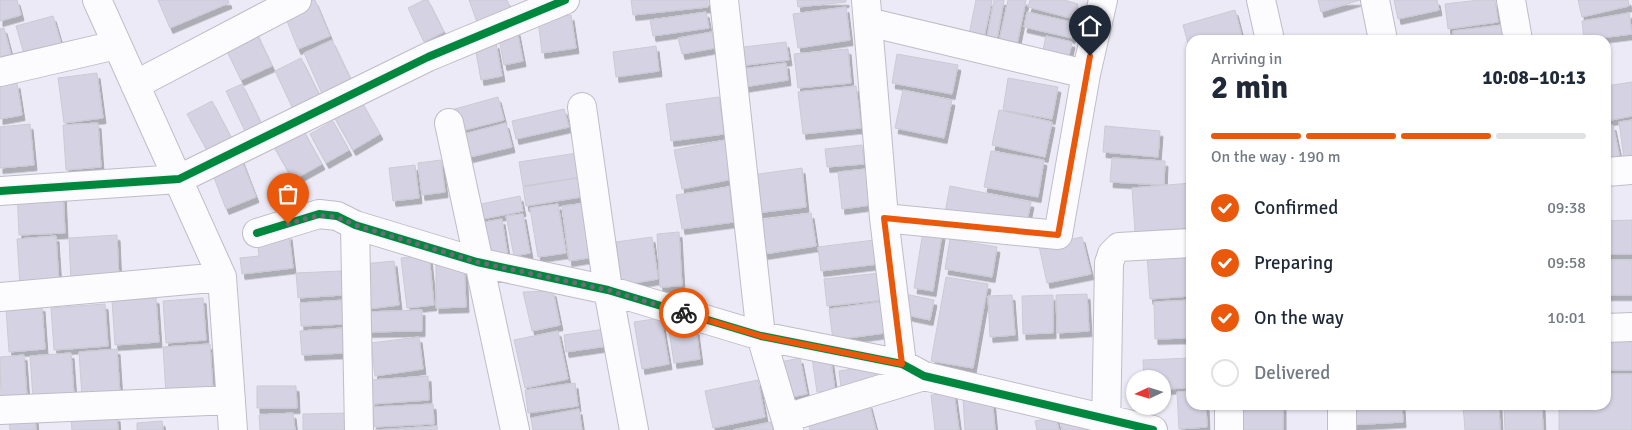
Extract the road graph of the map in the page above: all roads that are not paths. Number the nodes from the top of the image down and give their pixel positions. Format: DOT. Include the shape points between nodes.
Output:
graph roads {
  1 [pos="96,0"];
  2 [pos="297,0"];
  3 [pos="565,0"];
  4 [pos="724,0"];
  5 [pos="1104,0"];
  6 [pos="1261,0"];
  7 [pos="1375,0"];
  8 [pos="1511,0"];
  9 [pos="867,11"];
  10 [pos="1269,35"];
  11 [pos="1382,35"];
  12 [pos="1517,35"];
  13 [pos="116,45"];
  14 [pos="0,72"];
  15 [pos="1086,74"];
  16 [pos="135,85"];
  17 [pos="582,107"];
  18 [pos="449,123"];
  19 [pos="1632,170"];
  20 [pos="1611,172"];
  21 [pos="179,179"];
  22 [pos="0,191"];
  23 [pos="884,218"];
  24 [pos="355,225"];
  25 [pos="257,233"];
  26 [pos="1186,243"];
  27 [pos="477,262"];
  28 [pos="222,277"];
  29 [pos="608,290"];
  30 [pos="0,297"];
  31 [pos="1632,327"];
  32 [pos="1611,328"];
  33 [pos="761,336"];
  34 [pos="913,370"];
  35 [pos="231,400"];
  36 [pos="0,410"];
  37 [pos="1228,410"];
  38 [pos="1342,410"];
  39 [pos="788,424"];
  40 [pos="1106,424"];
  41 [pos="233,430"];
  42 [pos="359,430"];
  43 [pos="515,430"];
  44 [pos="634,430"];
  45 [pos="1153,430"];
  46 [pos="1229,430"];
  47 [pos="1342,430"];
  1 -- 13 [label="street"];
  2 -- 16 [label="street"];
  3 -- 21 [label="street" via="428,57"];
  4 -- 33 [label="street"];
  5 -- 15 [label="street"];
  6 -- 10 [label="street"];
  7 -- 11 [label="street"];
  8 -- 12 [label="street"];
  9 -- 15 [label="street"];
  9 -- 23 [label="street"];
  13 -- 14 [label="street"];
  13 -- 16 [label="street"];
  15 -- 23 [label="street" via="1058,235"];
  16 -- 21 [label="street"];
  17 -- 29 [label="street"];
  18 -- 27 [label="street"];
  19 -- 20 [label="street"];
  21 -- 22 [label="street"];
  21 -- 28 [label="street"];
  23 -- 34 [label="street"];
  24 -- 25 [label="street" via="337,216 319,214"];
  24 -- 27 [label="street"];
  24 -- 42 [label="street"];
  26 -- 40 [label="street" via="1119,247 1112,254 1109,263"];
  27 -- 29 [label="street"];
  27 -- 43 [label="street"];
  28 -- 30 [label="street"];
  28 -- 35 [label="street"];
  29 -- 33 [label="street"];
  29 -- 44 [label="street"];
  31 -- 32 [label="street"];
  33 -- 34 [label="street"];
  33 -- 39 [label="street"];
  34 -- 39 [label="street"];
  34 -- 40 [label="street"];
  35 -- 36 [label="street"];
  35 -- 41 [label="street"];
  37 -- 46 [label="street"];
  38 -- 47 [label="street"];
  40 -- 45 [label="street"];
}
